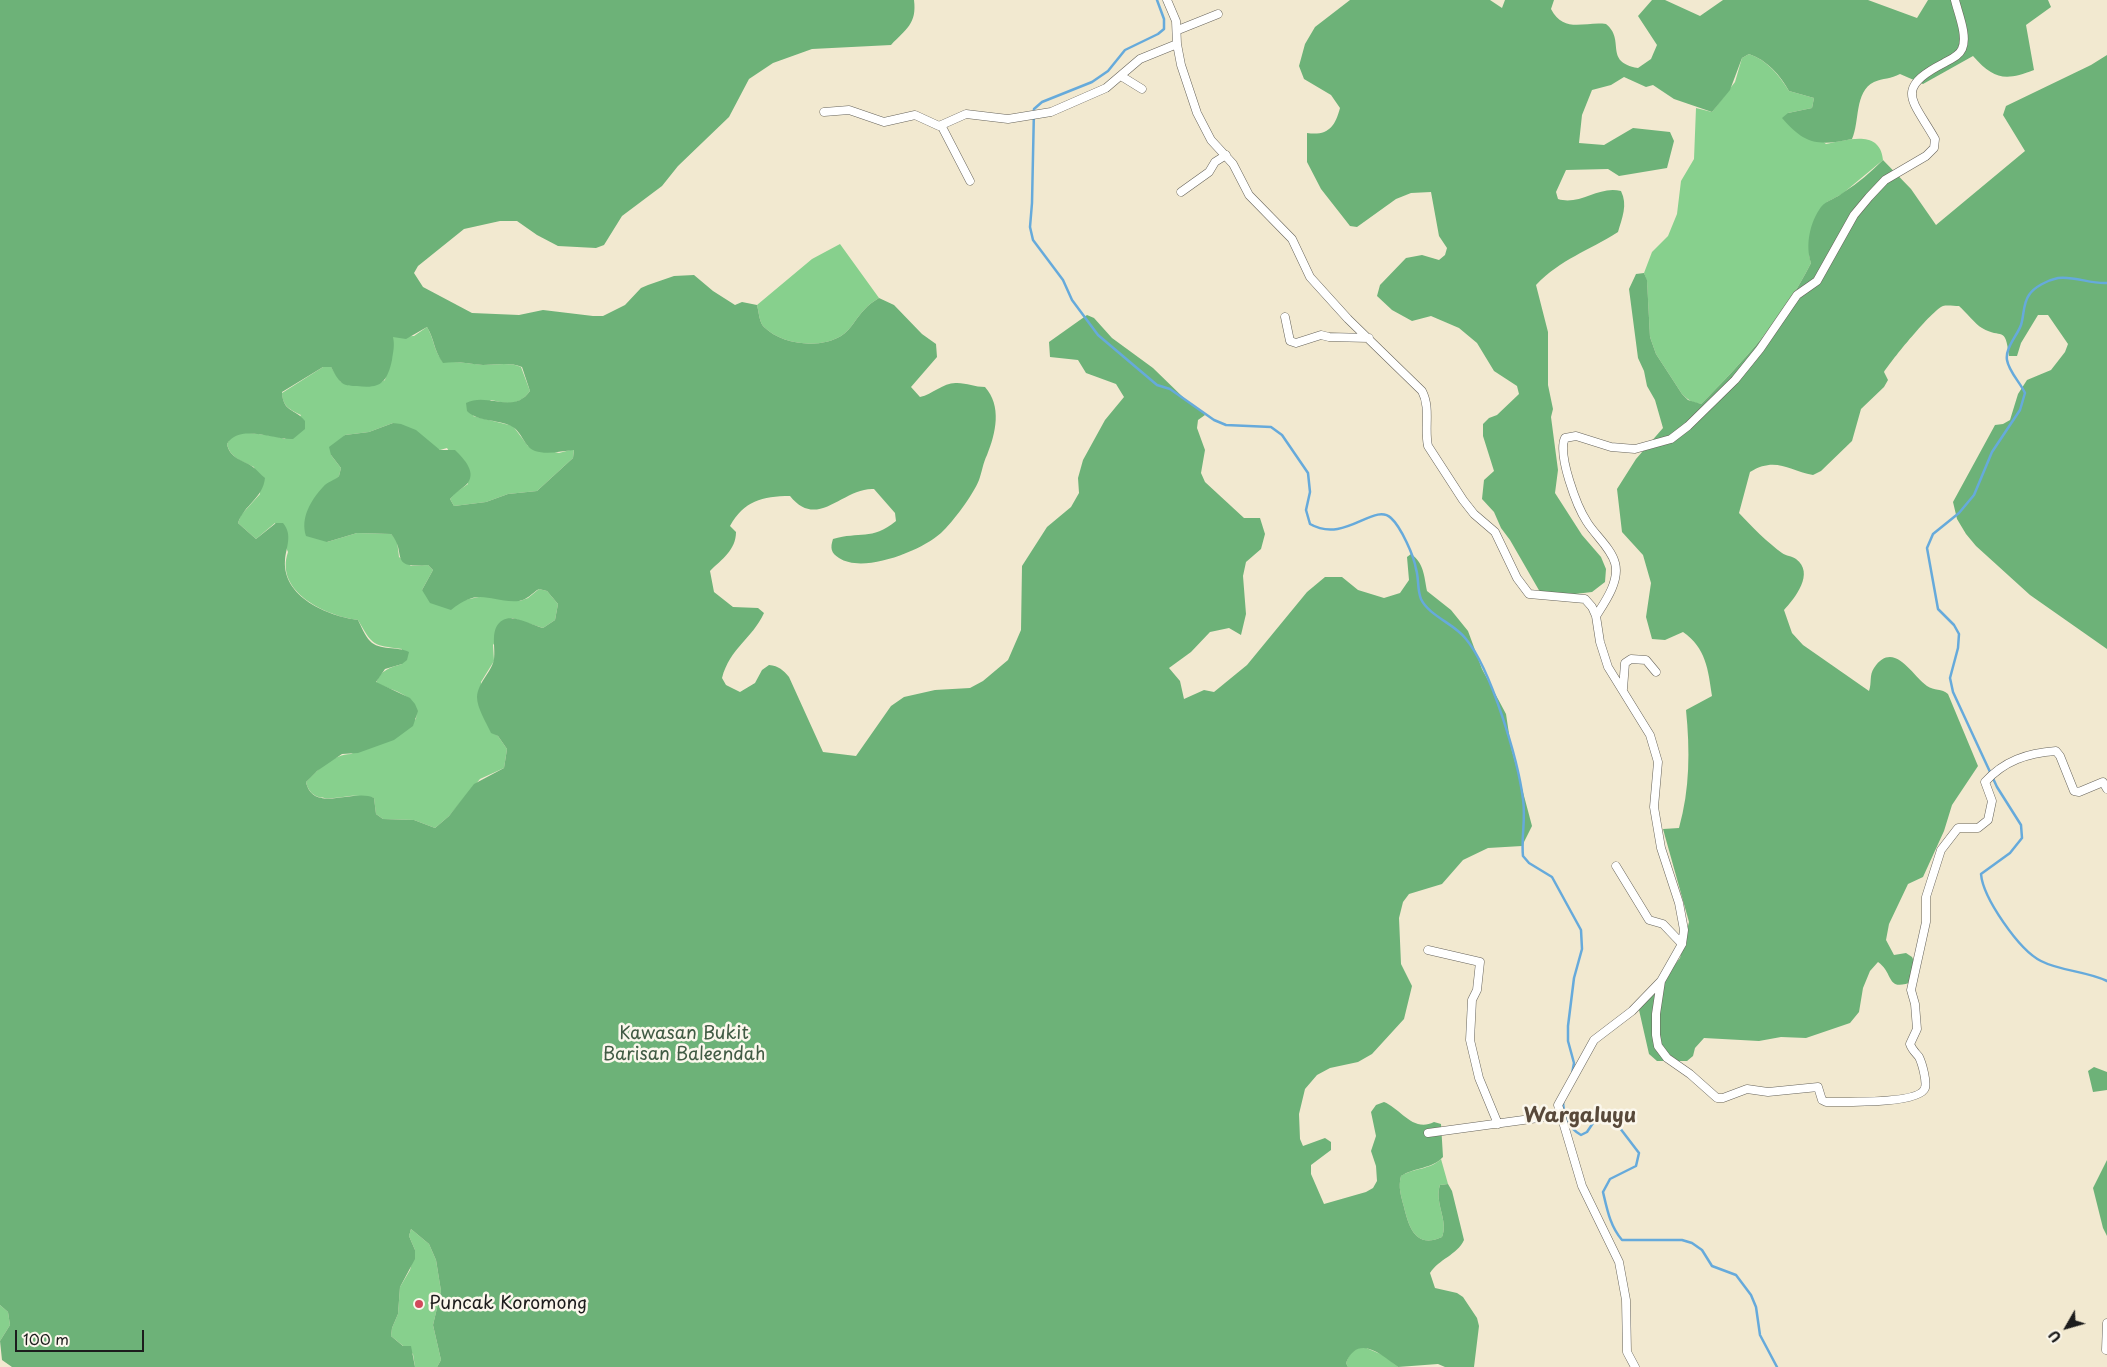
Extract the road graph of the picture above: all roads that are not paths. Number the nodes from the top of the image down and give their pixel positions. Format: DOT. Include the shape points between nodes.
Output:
graph roads {
  1 [pos="1167,0"];
  2 [pos="1955,0"];
  3 [pos="1218,14"];
  4 [pos="1178,30"];
  5 [pos="1176,44"];
  6 [pos="1121,76"];
  7 [pos="1142,89"];
  8 [pos="824,112"];
  9 [pos="941,125"];
  10 [pos="1226,155"];
  11 [pos="970,181"];
  12 [pos="1181,192"];
  13 [pos="1285,317"];
  14 [pos="1369,338"];
  15 [pos="1596,616"];
  16 [pos="1656,672"];
  17 [pos="1623,689"];
  18 [pos="2107,789"];
  19 [pos="1616,866"];
  20 [pos="1682,944"];
  21 [pos="1428,950"];
  22 [pos="1661,981"];
  23 [pos="1560,1115"];
  24 [pos="1498,1124"];
  25 [pos="1428,1132"];
  26 [pos="2107,1323"];
  27 [pos="2106,1350"];
  28 [pos="1634,1367"];
  1 -- 4 [label="street"];
  2 -- 15 [label="street" via="1963,48 1956,56 1918,78 1912,86 1912,98 1935,140 1934,148 1885,180 1869,196 1854,215 1817,281 1797,296 1760,350 1734,380 1671,439 1635,449 1611,447 1571,435 1565,438 1563,455 1579,507 1615,562 1616,576"];
  3 -- 4 [label="street"];
  4 -- 5 [label="street"];
  5 -- 6 [label="street" via="1140,58"];
  5 -- 10 [label="street" via="1197,112 1211,140"];
  6 -- 7 [label="street"];
  6 -- 9 [label="street" via="1089,97 1042,114 996,119 966,114"];
  8 -- 9 [label="street" via="849,110 880,122 915,115"];
  9 -- 11 [label="street"];
  10 -- 12 [label="street"];
  10 -- 14 [label="street" via="1257,206 1292,239 1310,278"];
  13 -- 14 [label="street" via="1290,341 1296,343 1321,335"];
  14 -- 15 [label="street" via="1422,391 1427,407 1428,446 1463,500 1495,532 1522,587 1529,594 1585,600"];
  15 -- 17 [label="street" via="1608,667"];
  16 -- 17 [label="street" via="1646,660 1631,659 1625,663"];
  17 -- 20 [label="street" via="1650,735 1658,762 1654,807 1661,848 1683,917"];
  18 -- 22 [label="street" via="2103,782 2074,791 2056,751 2018,758 1984,782 1992,801 1988,820 1978,828 1956,829 1941,850 1926,897 1926,922 1911,990 1917,1029 1910,1044 1920,1061 1925,1085 1920,1093 1888,1101 1826,1102 1822,1100 1818,1087 1768,1092 1747,1089 1717,1098 1667,1058 1658,1046 1656,1014"];
  19 -- 20 [label="street" via="1649,920 1663,924"];
  20 -- 22 [label="street"];
  21 -- 24 [label="street" via="1480,962 1477,990 1472,1000 1470,1040 1479,1078"];
  22 -- 23 [label="street" via="1632,1011 1594,1040 1558,1105"];
  23 -- 24 [label="street"];
  23 -- 28 [label="street" via="1582,1186 1619,1262 1626,1300 1627,1352"];
  24 -- 25 [label="street"];
  26 -- 27 [label="street"];
}
